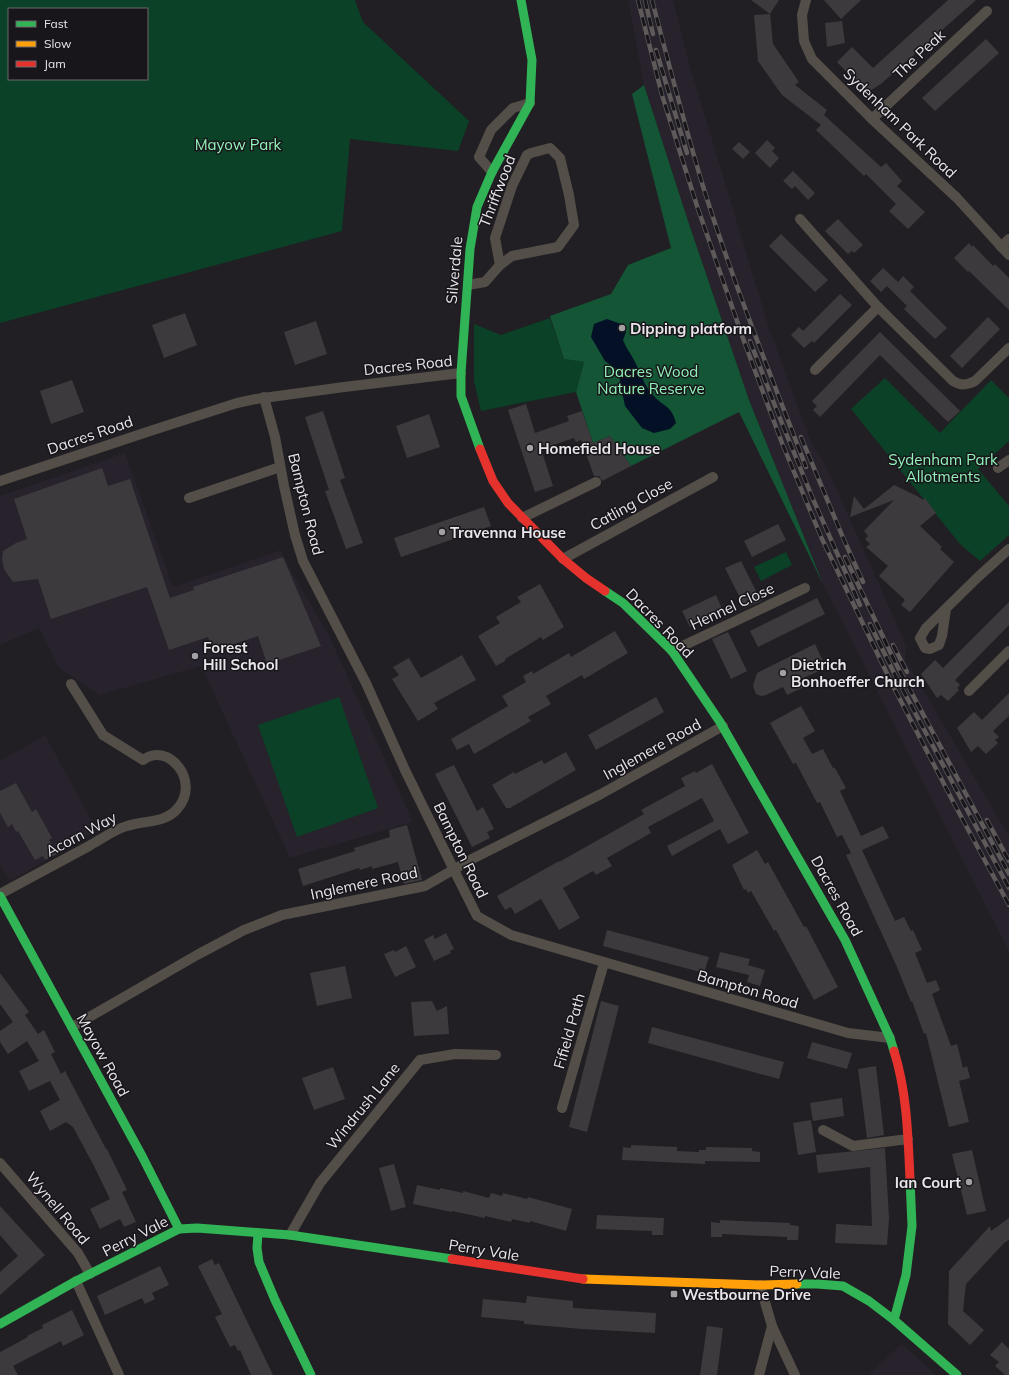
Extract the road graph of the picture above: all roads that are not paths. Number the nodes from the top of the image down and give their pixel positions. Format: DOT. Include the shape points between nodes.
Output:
graph roads {
  1 [pos="521,0"];
  2 [pos="806,0"];
  3 [pos="987,11"];
  4 [pos="530,102"];
  5 [pos="872,119"];
  6 [pos="492,172"];
  7 [pos="800,219"];
  8 [pos="1009,238"];
  9 [pos="1001,247"];
  10 [pos="1009,255"];
  11 [pos="500,265"];
  12 [pos="468,285"];
  13 [pos="878,307"];
  14 [pos="1009,348"];
  15 [pos="815,370"];
  16 [pos="461,374"];
  17 [pos="264,397"];
  18 [pos="1009,460"];
  19 [pos="280,467"];
  20 [pos="998,468"];
  21 [pos="713,477"];
  22 [pos="0,481"];
  23 [pos="596,482"];
  24 [pos="189,498"];
  25 [pos="522,518"];
  26 [pos="1009,549"];
  27 [pos="563,559"];
  28 [pos="805,588"];
  29 [pos="946,609"];
  30 [pos="672,651"];
  31 [pos="1009,652"];
  32 [pos="71,684"];
  33 [pos="970,690"];
  34 [pos="723,726"];
  35 [pos="454,870"];
  36 [pos="0,895"];
  37 [pos="604,963"];
  38 [pos="72,1027"];
  39 [pos="890,1038"];
  40 [pos="496,1055"];
  41 [pos="562,1108"];
  42 [pos="824,1130"];
  43 [pos="908,1139"];
  44 [pos="0,1163"];
  45 [pos="179,1229"];
  46 [pos="258,1234"];
  47 [pos="290,1235"];
  48 [pos="90,1274"];
  49 [pos="76,1281"];
  50 [pos="760,1285"];
  51 [pos="894,1320"];
  52 [pos="0,1324"];
  53 [pos="772,1326"];
  54 [pos="119,1375"];
  55 [pos="311,1375"];
  56 [pos="759,1375"];
  57 [pos="795,1375"];
  58 [pos="957,1375"];
  1 -- 4 [label="street, Silverdale" via="532,60"];
  2 -- 5 [label="street, Sydenham Park Road" via="802,15 804,41 812,59"];
  3 -- 5 [label="street, The Peak"];
  4 -- 6 [label="street, Silverdale"];
  4 -- 6 [label="street" via="513,108 491,130 479,157"];
  5 -- 9 [label="street, Sydenham Park Road" via="957,198"];
  6 -- 12 [label="street, Silverdale" via="477,207 470,249"];
  7 -- 13 [label="street"];
  8 -- 9 [label="street"];
  9 -- 10 [label="street, Sydenham Park Road"];
  11 -- 11 [label="street, Thriffwood" via="495,238 512,186 527,156 550,148 560,158 574,225 558,247 512,256"];
  11 -- 12 [label="street, Thriffwood" via="485,282"];
  12 -- 16 [label="street, Silverdale"];
  13 -- 14 [label="street" via="958,384 975,381"];
  13 -- 15 [label="street"];
  16 -- 17 [label="street, Dacres Road"];
  16 -- 25 [label="street, Dacres Road" via="461,396 493,481"];
  17 -- 19 [label="street, Bampton Road"];
  17 -- 22 [label="street, Dacres Road" via="172,424"];
  18 -- 20 [label="street"];
  19 -- 24 [label="street"];
  19 -- 35 [label="street, Bampton Road" via="303,561 366,683"];
  21 -- 27 [label="street, Catling Close"];
  23 -- 25 [label="street"];
  25 -- 27 [label="street, Dacres Road"];
  26 -- 29 [label="street"];
  27 -- 30 [label="street, Dacres Road" via="623,603"];
  28 -- 30 [label="street, Hennel Close"];
  30 -- 34 [label="street, Dacres Road"];
  31 -- 33 [label="street"];
  32 -- 36 [label="street, Acorn Way" via="103,735 142,760 160,755 176,764 183,773 185,795 178,808 166,817 126,826"];
  34 -- 35 [label="street, Inglemere Road" via="601,794"];
  34 -- 39 [label="street, Dacres Road" via="845,940"];
  35 -- 37 [label="street, Bampton Road" via="477,916 510,935"];
  35 -- 38 [label="street, Inglemere Road" via="425,886 282,915 244,930"];
  36 -- 38 [label="street, Mayow Road"];
  37 -- 39 [label="street, Bampton Road" via="848,1034"];
  37 -- 41 [label="street, Fifield Path"];
  38 -- 45 [label="street, Mayow Road"];
  39 -- 43 [label="street, Dacres Road" via="899,1066"];
  40 -- 47 [label="street, Windrush Lane" via="455,1054 420,1060 320,1183"];
  42 -- 43 [label="street" via="853,1146"];
  43 -- 51 [label="street, Dacres Road" via="912,1226 906,1275"];
  44 -- 48 [label="street, Wynell Road" via="78,1253"];
  45 -- 46 [label="street, Perry Vale" via="197,1228"];
  45 -- 48 [label="street, Perry Vale"];
  46 -- 47 [label="street, Perry Vale"];
  46 -- 55 [label="street" via="259,1262"];
  47 -- 50 [label="street, Perry Vale" via="582,1279"];
  48 -- 49 [label="street, Perry Vale"];
  49 -- 52 [label="street, Perry Vale"];
  49 -- 54 [label="street"];
  50 -- 51 [label="street, Perry Vale" via="843,1286"];
  50 -- 53 [label="street"];
  51 -- 58 [label="street, Perry Vale"];
  53 -- 56 [label="street"];
  53 -- 57 [label="street"];
}
